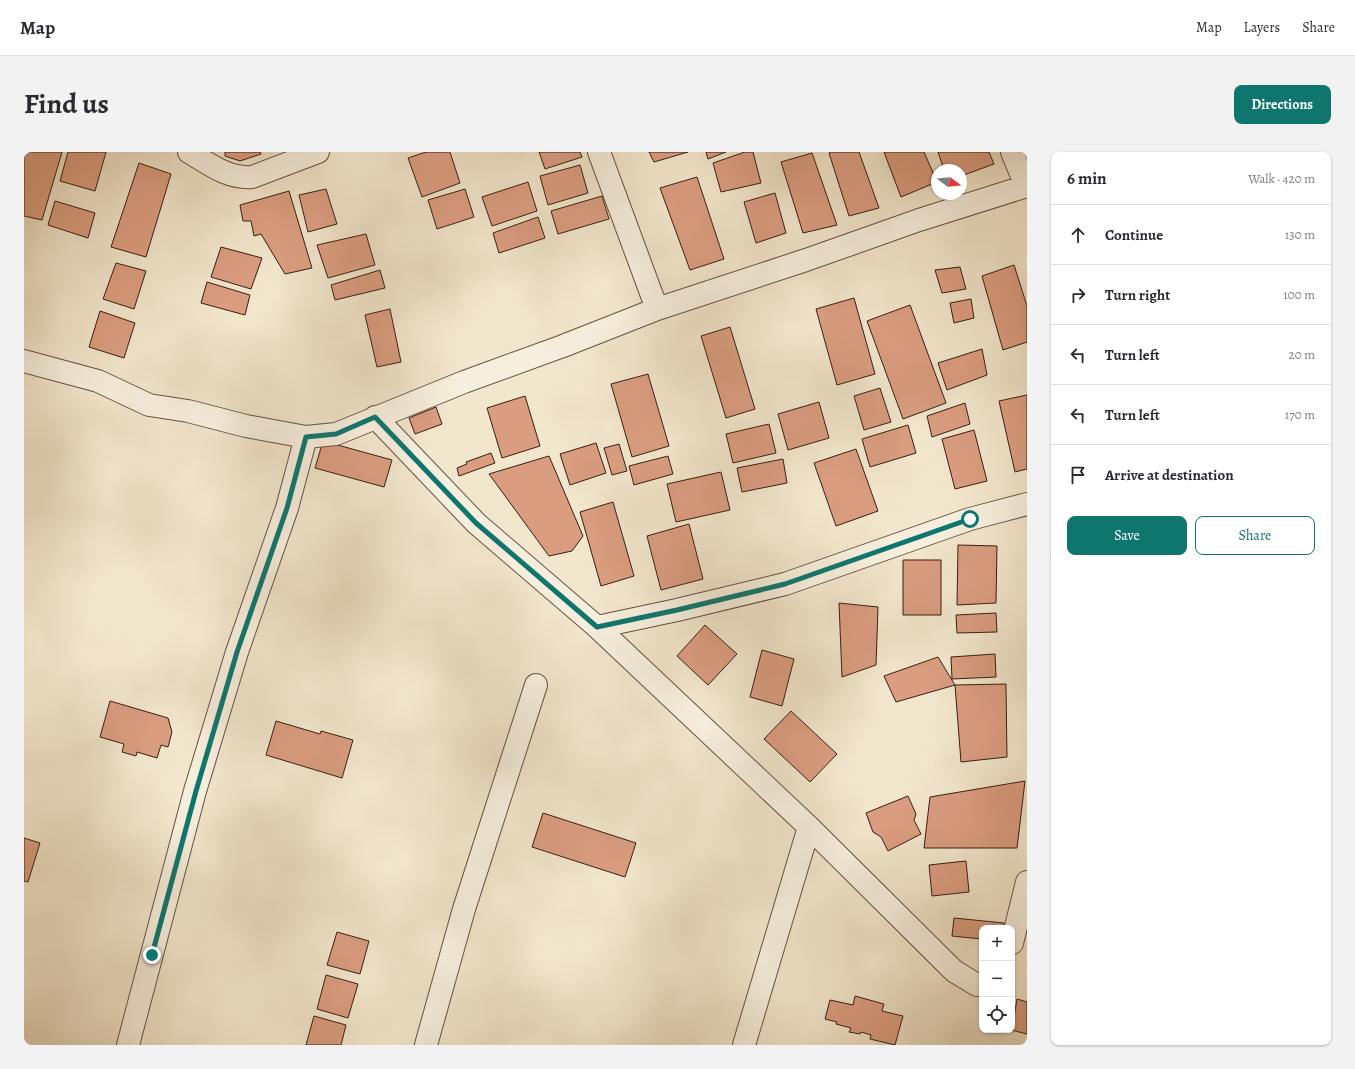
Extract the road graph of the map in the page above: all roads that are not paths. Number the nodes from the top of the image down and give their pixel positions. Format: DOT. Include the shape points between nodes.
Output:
graph roads {
  1 [pos="189,152"];
  2 [pos="318,152"];
  3 [pos="599,152"];
  4 [pos="1012,152"];
  5 [pos="1026,186"];
  6 [pos="657,309"];
  7 [pos="24,360"];
  8 [pos="375,417"];
  9 [pos="306,437"];
  10 [pos="1027,504"];
  11 [pos="597,627"];
  12 [pos="536,685"];
  13 [pos="809,827"];
  14 [pos="1027,882"];
  15 [pos="1015,931"];
  16 [pos="979,985"];
  17 [pos="128,1045"];
  18 [pos="426,1045"];
  19 [pos="744,1045"];
  1 -- 2 [label="street" via="224,172 242,178 252,177"];
  3 -- 6 [label="street"];
  4 -- 5 [label="street"];
  5 -- 6 [label="street"];
  6 -- 8 [label="street"];
  7 -- 9 [label="street" via="98,381 149,405"];
  8 -- 9 [label="street" via="336,434"];
  8 -- 11 [label="street" via="476,523"];
  9 -- 17 [label="street" via="287,508 237,652 196,791"];
  10 -- 11 [label="street" via="970,519 785,584"];
  11 -- 13 [label="street"];
  12 -- 18 [label="street" via="464,909"];
  13 -- 16 [label="street" via="954,971"];
  13 -- 19 [label="street"];
  14 -- 15 [label="street"];
}
